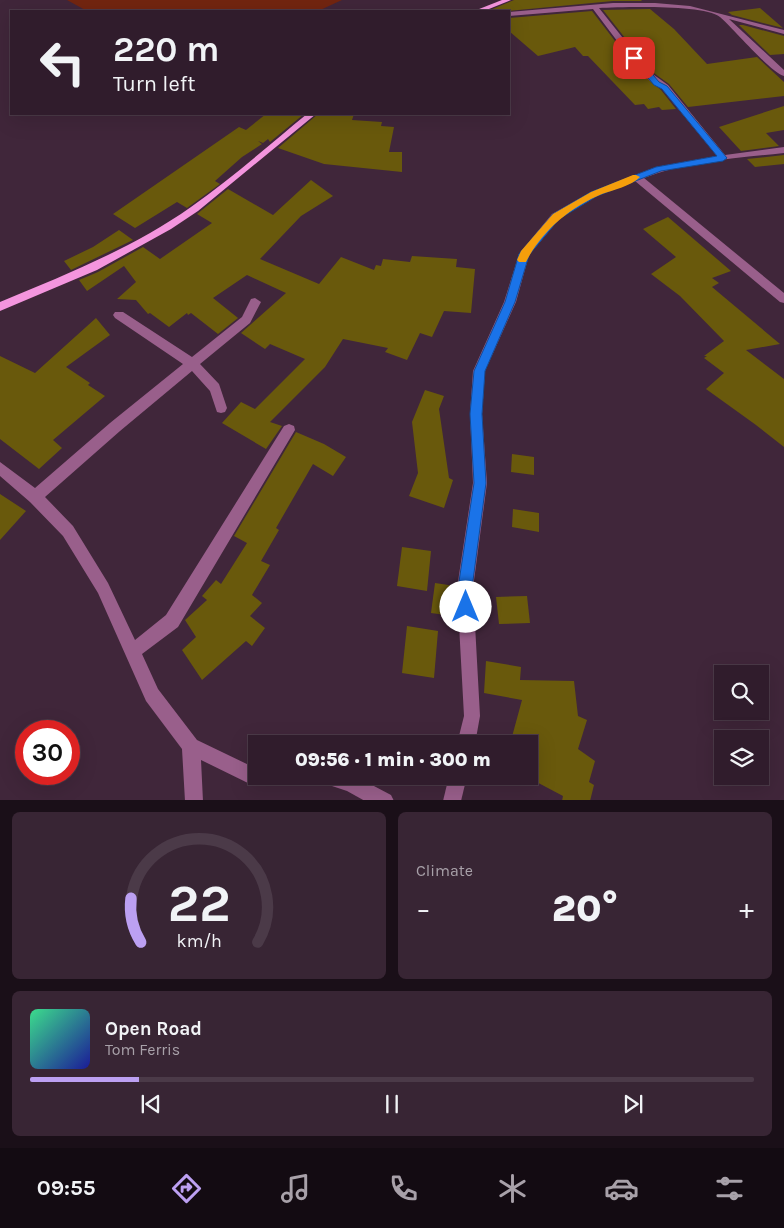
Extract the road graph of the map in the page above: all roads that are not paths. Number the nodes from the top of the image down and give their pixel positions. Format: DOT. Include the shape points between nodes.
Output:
graph roads {
  1 [pos="508,0"];
  2 [pos="595,7"];
  3 [pos="481,10"];
  4 [pos="510,14"];
  5 [pos="722,16"];
  6 [pos="784,32"];
  7 [pos="784,74"];
  8 [pos="311,115"];
  9 [pos="784,150"];
  10 [pos="723,158"];
  11 [pos="636,177"];
  12 [pos="784,299"];
  13 [pos="255,302"];
  14 [pos="0,307"];
  15 [pos="119,315"];
  16 [pos="192,364"];
  17 [pos="221,408"];
  18 [pos="289,430"];
  19 [pos="0,468"];
  20 [pos="36,497"];
  21 [pos="132,652"];
  22 [pos="468,735"];
  23 [pos="191,746"];
  24 [pos="248,774"];
  25 [pos="354,785"];
  26 [pos="456,785"];
  27 [pos="194,800"];
  28 [pos="385,800"];
  29 [pos="452,800"];
  1 -- 3 [label="main road"];
  2 -- 4 [label="street"];
  2 -- 5 [label="street" via="676,6"];
  2 -- 10 [label="street" via="644,70 656,84 665,87"];
  5 -- 6 [label="street"];
  5 -- 7 [label="street"];
  8 -- 14 [label="main road" via="167,227 93,267"];
  9 -- 10 [label="street"];
  10 -- 11 [label="street" via="659,169"];
  11 -- 12 [label="street"];
  11 -- 22 [label="street" via="594,194 556,216 524,254 510,302 479,371 476,414 480,483 465,588 472,716"];
  13 -- 16 [label="street" via="246,320"];
  15 -- 16 [label="street"];
  16 -- 17 [label="street" via="215,388"];
  16 -- 20 [label="street"];
  18 -- 21 [label="street" via="172,622"];
  19 -- 20 [label="street"];
  20 -- 21 [label="street" via="68,531 103,588"];
  21 -- 23 [label="street" via="152,695"];
  23 -- 24 [label="street"];
  23 -- 27 [label="street"];
  25 -- 28 [label="street"];
  26 -- 29 [label="street"];
}
